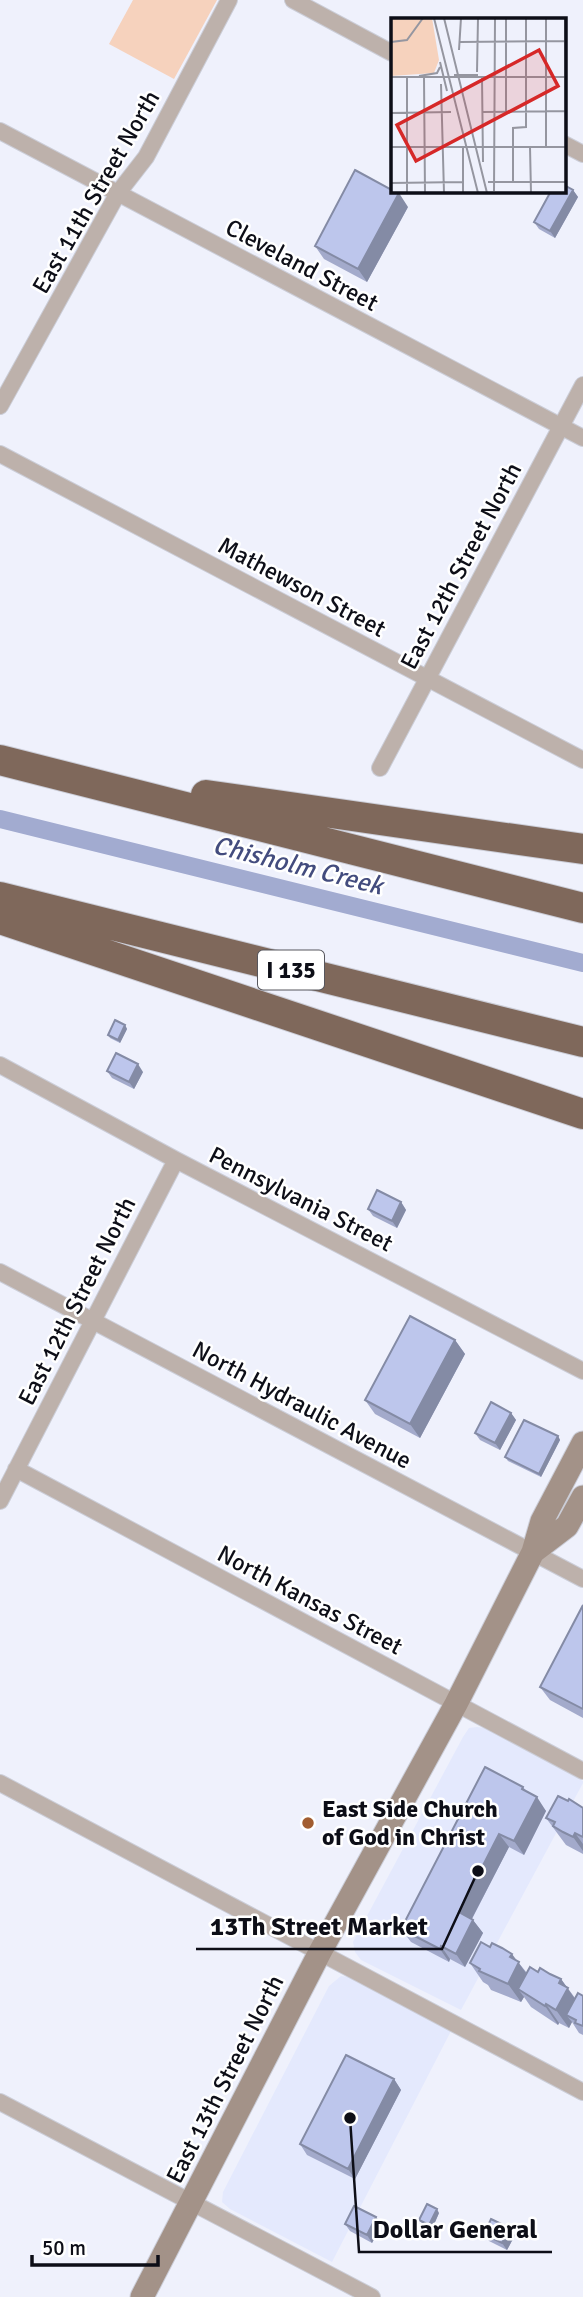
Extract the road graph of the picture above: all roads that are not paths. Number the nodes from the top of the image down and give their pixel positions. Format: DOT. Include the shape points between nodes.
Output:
graph roads {
  1 [pos="229,0"];
  2 [pos="293,0"];
  3 [pos="391,52"];
  4 [pos="0,131"];
  5 [pos="566,145"];
  6 [pos="583,155"];
  7 [pos="118,194"];
  8 [pos="583,385"];
  9 [pos="0,406"];
  10 [pos="561,427"];
  11 [pos="583,438"];
  12 [pos="0,454"];
  13 [pos="427,679"];
  14 [pos="0,760"];
  15 [pos="583,760"];
  16 [pos="380,768"];
  17 [pos="583,849"];
  18 [pos="0,897"];
  19 [pos="583,908"];
  20 [pos="0,919"];
  21 [pos="583,1042"];
  22 [pos="0,1065"];
  23 [pos="583,1114"];
  24 [pos="176,1160"];
  25 [pos="0,1272"];
  26 [pos="93,1321"];
  27 [pos="583,1371"];
  28 [pos="583,1443"];
  29 [pos="16,1469"];
  30 [pos="583,1497"];
  31 [pos="0,1501"];
  32 [pos="533,1552"];
  33 [pos="583,1579"];
  34 [pos="456,1704"];
  35 [pos="583,1771"];
  36 [pos="0,1783"];
  37 [pos="320,1952"];
  38 [pos="583,2092"];
  39 [pos="0,2102"];
  40 [pos="191,2201"];
  41 [pos="142,2297"];
  42 [pos="372,2297"];
  1 -- 7 [label="street, East 11th Street North" via="146,157"];
  2 -- 3 [label="street"];
  4 -- 7 [label="street, Cleveland Street"];
  5 -- 6 [label="street"];
  7 -- 9 [label="street, East 11th Street North"];
  7 -- 10 [label="street, Cleveland Street"];
  8 -- 10 [label="street, East 12th Street North"];
  10 -- 11 [label="street, Cleveland Street"];
  10 -- 13 [label="street, East 12th Street North"];
  12 -- 13 [label="street, Mathewson Street"];
  13 -- 15 [label="street, Mathewson Street"];
  13 -- 16 [label="street, East 12th Street North"];
  14 -- 17 [label="highway" via="144,788"];
  14 -- 19 [label="highway"];
  18 -- 21 [label="highway, I 135"];
  20 -- 23 [label="highway"];
  22 -- 24 [label="street, Pennsylvania Street"];
  24 -- 26 [label="street, East 12th Street North"];
  24 -- 27 [label="street, Pennsylvania Street"];
  25 -- 26 [label="street, North Hydraulic Avenue"];
  26 -- 29 [label="street, East 12th Street North"];
  26 -- 32 [label="street, North Hydraulic Avenue"];
  28 -- 32 [label="main road, East 13th Street North" via="542,1521"];
  29 -- 31 [label="street, East 12th Street North"];
  29 -- 34 [label="street, North Kansas Street"];
  30 -- 32 [label="main road, East 13th Street North" via="567,1527"];
  32 -- 33 [label="street, North Hydraulic Avenue"];
  32 -- 34 [label="main road, East 13th Street North"];
  34 -- 35 [label="street, North Kansas Street"];
  34 -- 37 [label="main road, East 13th Street North"];
  36 -- 37 [label="street"];
  37 -- 38 [label="street"];
  37 -- 40 [label="main road, East 13th Street North"];
  39 -- 40 [label="street"];
  40 -- 41 [label="main road, East 13th Street North"];
  40 -- 42 [label="street"];
}
